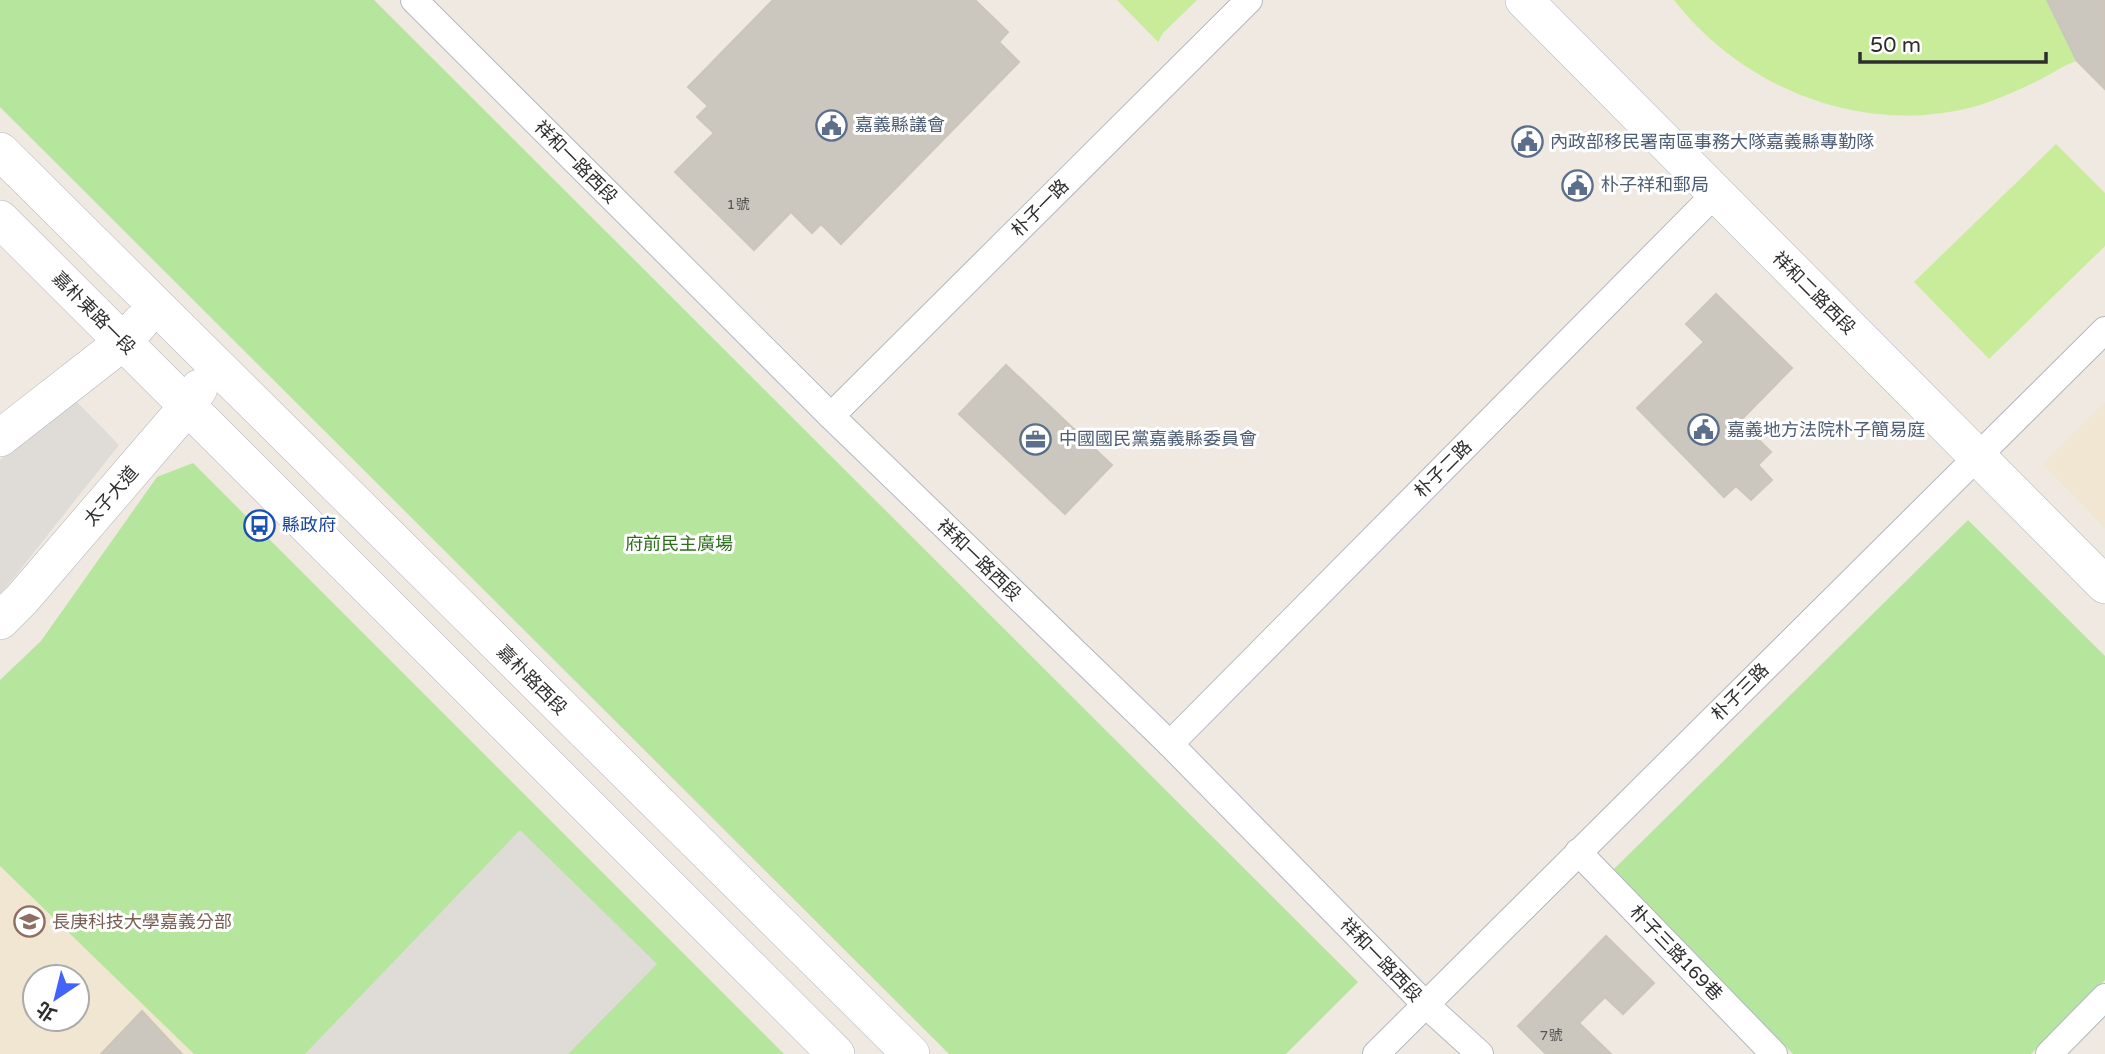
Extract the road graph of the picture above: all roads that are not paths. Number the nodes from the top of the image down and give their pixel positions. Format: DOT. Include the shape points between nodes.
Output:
graph roads {
  1 [pos="414,0"];
  2 [pos="1249,0"];
  3 [pos="1524,0"];
  4 [pos="0,151"];
  5 [pos="1716,193"];
  6 [pos="0,219"];
  7 [pos="155,306"];
  8 [pos="2105,330"];
  9 [pos="123,342"];
  10 [pos="214,364"];
  11 [pos="187,407"];
  12 [pos="831,416"];
  13 [pos="0,438"];
  14 [pos="1977,456"];
  15 [pos="2105,585"];
  16 [pos="0,621"];
  17 [pos="1170,744"];
  18 [pos="1578,852"];
  19 [pos="2105,997"];
  20 [pos="1426,1005"];
  21 [pos="836,1054"];
  22 [pos="911,1054"];
  23 [pos="1376,1054"];
  24 [pos="1480,1054"];
  25 [pos="1774,1054"];
  26 [pos="2049,1054"];
  1 -- 12 [label="street, 祥和一路西段"];
  2 -- 12 [label="street, 朴子一路"];
  3 -- 5 [label="main road, 祥和二路西段"];
  4 -- 7 [label="main road"];
  5 -- 14 [label="main road, 祥和二路西段"];
  5 -- 17 [label="street, 朴子二路"];
  6 -- 9 [label="main road, 嘉朴東路一段"];
  7 -- 9 [label="main road"];
  7 -- 10 [label="main road, 嘉朴路西段"];
  8 -- 14 [label="street, 朴子三路"];
  9 -- 11 [label="main road, 嘉朴東路一段"];
  9 -- 13 [label="main road"];
  10 -- 11 [label="main road, 太子大道"];
  10 -- 22 [label="main road, 嘉朴路西段"];
  11 -- 16 [label="main road, 太子大道"];
  11 -- 21 [label="main road"];
  12 -- 17 [label="street, 祥和一路西段"];
  14 -- 15 [label="main road, 祥和二路西段"];
  14 -- 18 [label="street, 朴子三路"];
  17 -- 20 [label="street, 祥和一路西段"];
  18 -- 20 [label="street, 朴子三路"];
  18 -- 25 [label="street, 朴子三路169巷"];
  19 -- 26 [label="street"];
  20 -- 23 [label="street, 朴子三路"];
  20 -- 24 [label="street, 祥和一路西段"];
}
